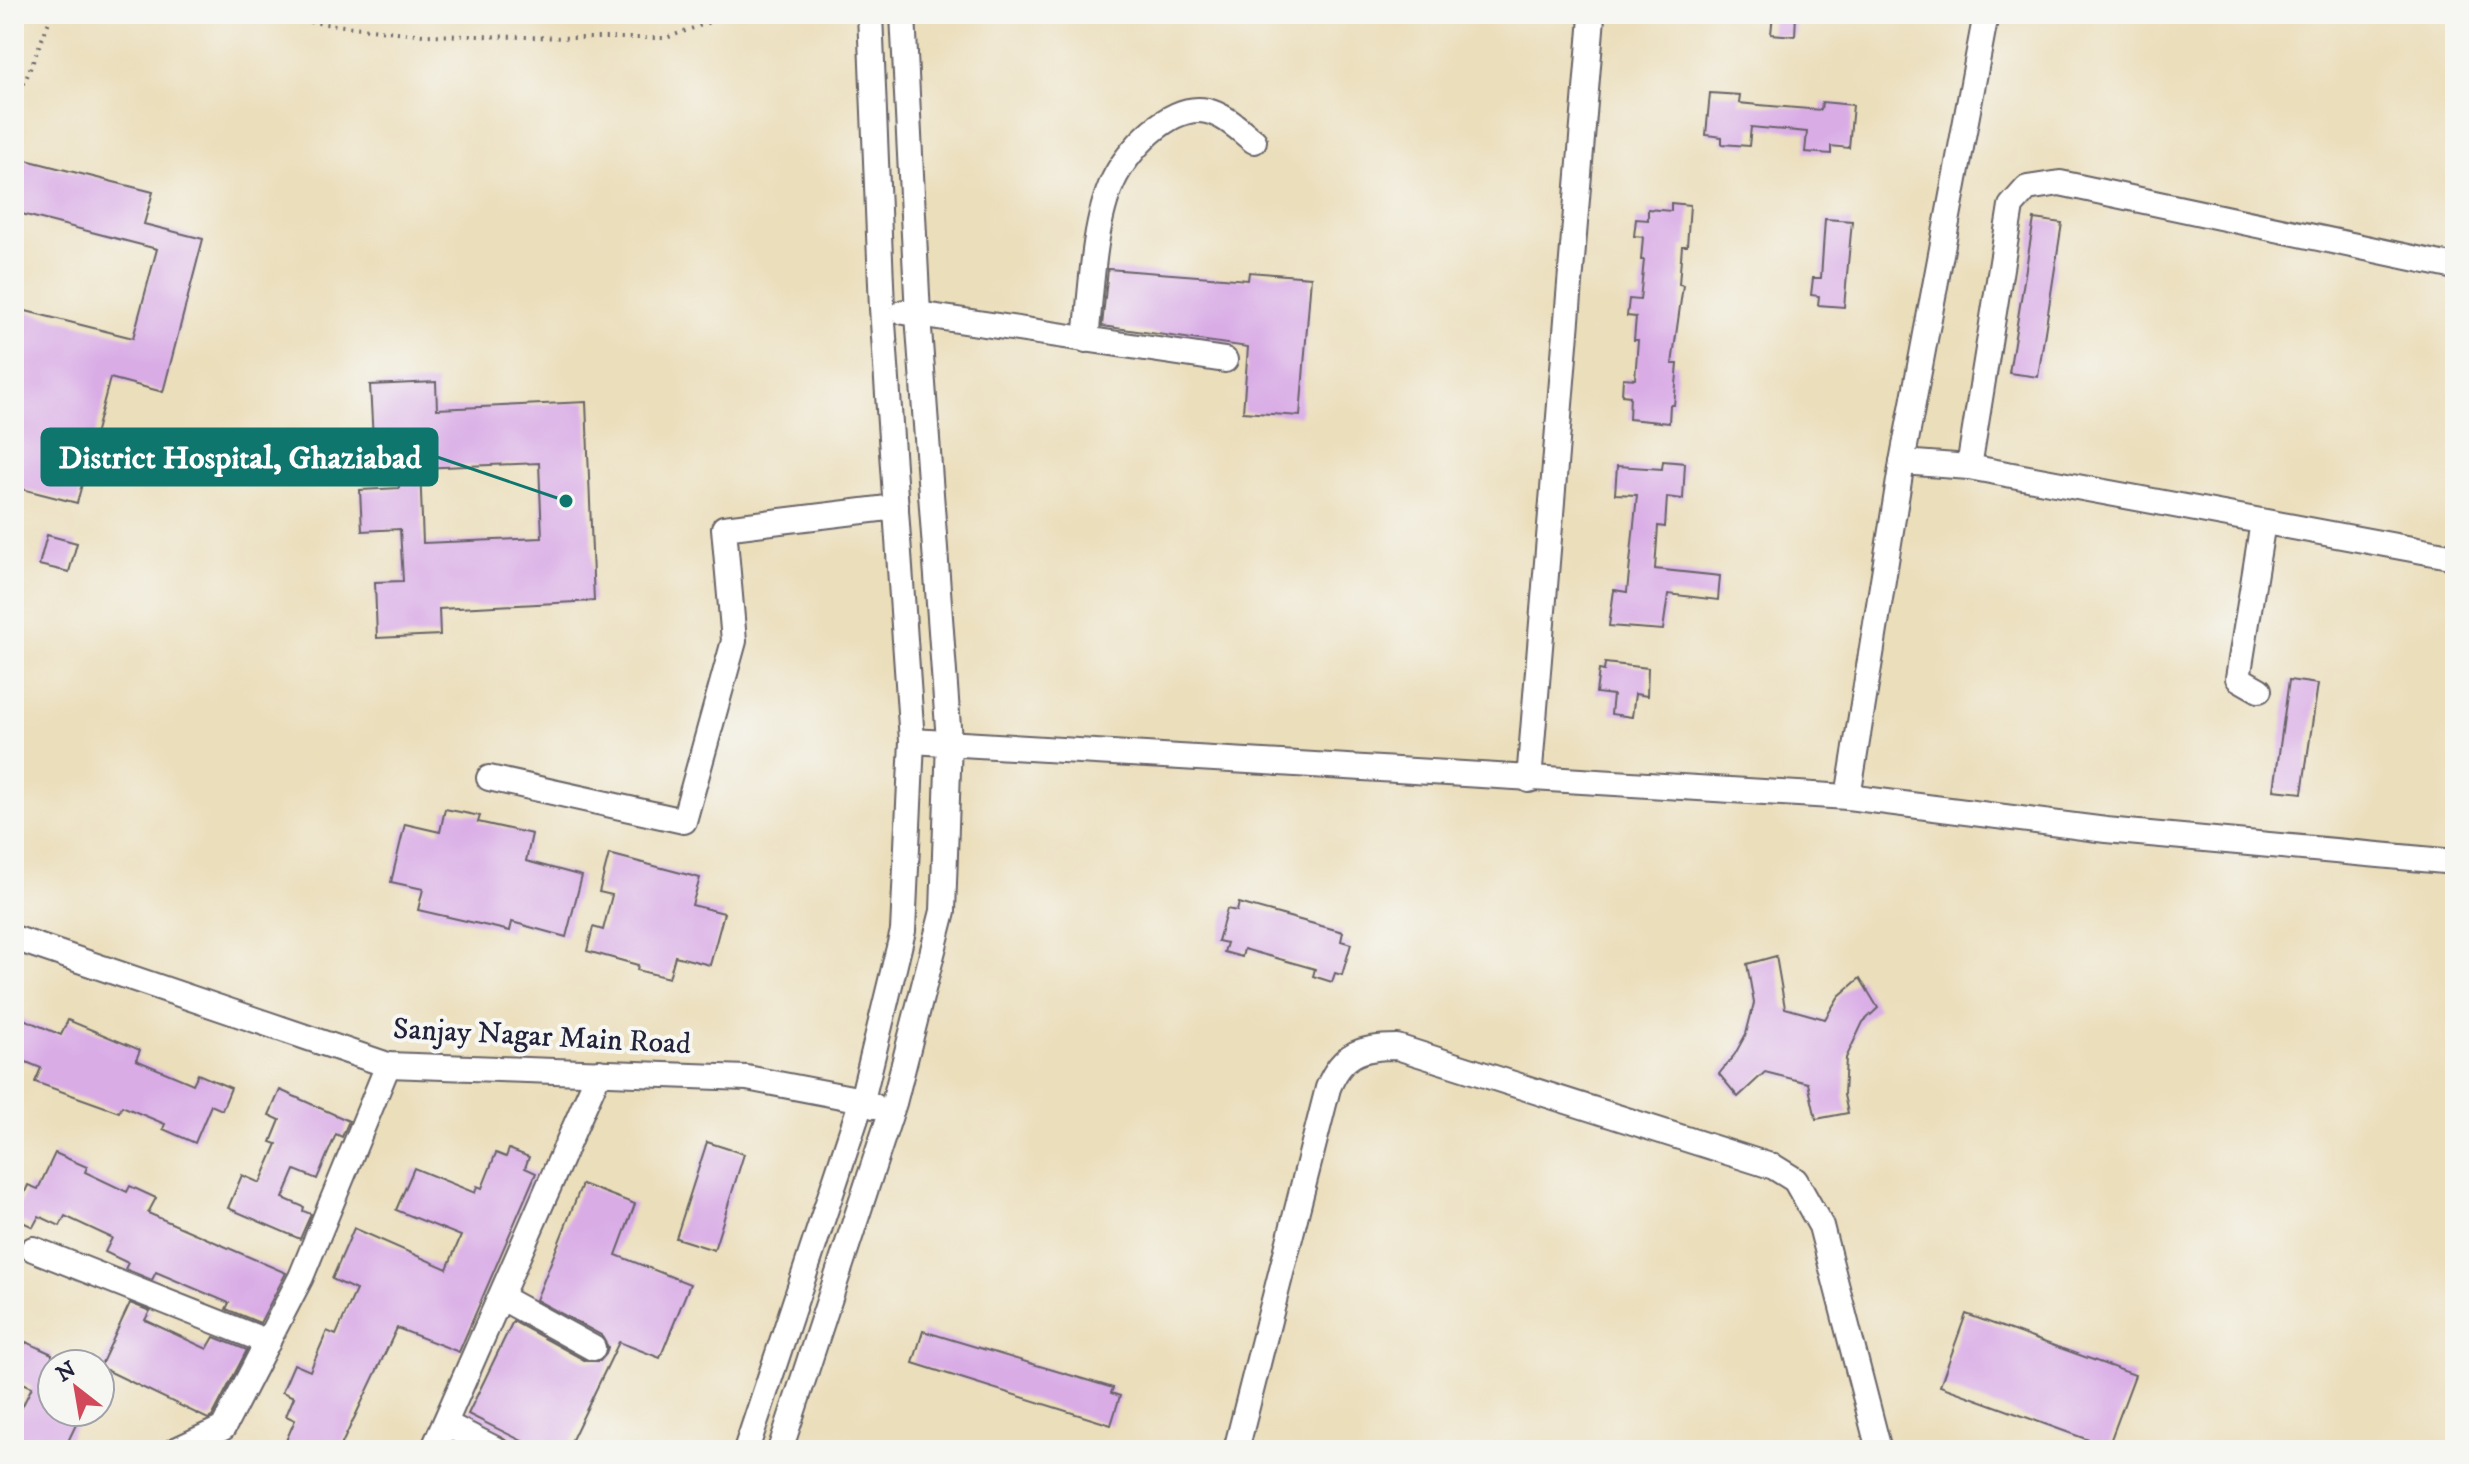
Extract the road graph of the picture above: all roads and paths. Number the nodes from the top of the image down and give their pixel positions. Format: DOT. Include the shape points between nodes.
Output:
graph roads {
  1 [pos="52,14"];
  2 [pos="238,14"];
  3 [pos="719,14"];
  4 [pos="870,14"];
  5 [pos="903,14"];
  6 [pos="1986,14"];
  7 [pos="1592,17"];
  8 [pos="14,97"];
  9 [pos="1254,141"];
  10 [pos="2455,267"];
  11 [pos="882,308"];
  12 [pos="918,315"];
  13 [pos="1086,340"];
  14 [pos="1225,360"];
  15 [pos="1902,462"];
  16 [pos="1969,467"];
  17 [pos="896,507"];
  18 [pos="2263,522"];
  19 [pos="2455,557"];
  20 [pos="2259,690"];
  21 [pos="912,741"];
  22 [pos="949,741"];
  23 [pos="489,778"];
  24 [pos="1529,780"];
  25 [pos="1848,797"];
  26 [pos="2455,862"];
  27 [pos="14,938"];
  28 [pos="388,1065"];
  29 [pos="599,1072"];
  30 [pos="862,1100"];
  31 [pos="891,1113"];
  32 [pos="33,1249"];
  33 [pos="502,1298"];
  34 [pos="268,1342"];
  35 [pos="593,1348"];
  36 [pos="446,1424"];
  37 [pos="176,1450"];
  38 [pos="433,1450"];
  39 [pos="497,1450"];
  40 [pos="746,1450"];
  41 [pos="780,1450"];
  42 [pos="1236,1450"];
  43 [pos="1879,1450"];
  1 -- 8 [label="path"];
  2 -- 3 [label="path" via="423,35 651,38 666,38 718,19"];
  4 -- 11 [label="street"];
  5 -- 12 [label="street"];
  6 -- 15 [label="street"];
  7 -- 24 [label="street"];
  9 -- 13 [label="street" via="1206,111 1174,116 1147,134 1113,181 1097,241"];
  10 -- 16 [label="street" via="2060,183 2027,188 2011,206"];
  11 -- 12 [label="street"];
  11 -- 17 [label="street"];
  12 -- 13 [label="street"];
  12 -- 22 [label="street"];
  13 -- 14 [label="street"];
  15 -- 16 [label="street"];
  15 -- 25 [label="street"];
  16 -- 18 [label="street"];
  17 -- 21 [label="street"];
  17 -- 23 [label="street" via="724,528 734,641 684,821"];
  18 -- 19 [label="street"];
  18 -- 20 [label="street" via="2238,678"];
  21 -- 22 [label="street"];
  21 -- 30 [label="street" via="903,931"];
  22 -- 24 [label="street"];
  22 -- 31 [label="street" via="943,911"];
  24 -- 25 [label="street"];
  25 -- 26 [label="street" via="2106,830"];
  27 -- 28 [label="street, Sanjay Nagar Main Road"];
  28 -- 29 [label="street, Sanjay Nagar Main Road"];
  28 -- 34 [label="street" via="301,1277"];
  29 -- 30 [label="street, Sanjay Nagar Main Road" via="747,1078"];
  29 -- 33 [label="street"];
  30 -- 31 [label="street, Sanjay Nagar Main Road"];
  30 -- 40 [label="street"];
  31 -- 41 [label="street"];
  32 -- 34 [label="street"];
  33 -- 35 [label="street"];
  33 -- 36 [label="street"];
  34 -- 37 [label="street" via="223,1428"];
  36 -- 38 [label="street"];
  36 -- 39 [label="street"];
  42 -- 43 [label="street" via="1328,1088 1336,1068 1370,1047 1397,1047 1774,1167 1795,1180 1821,1226"];
}
